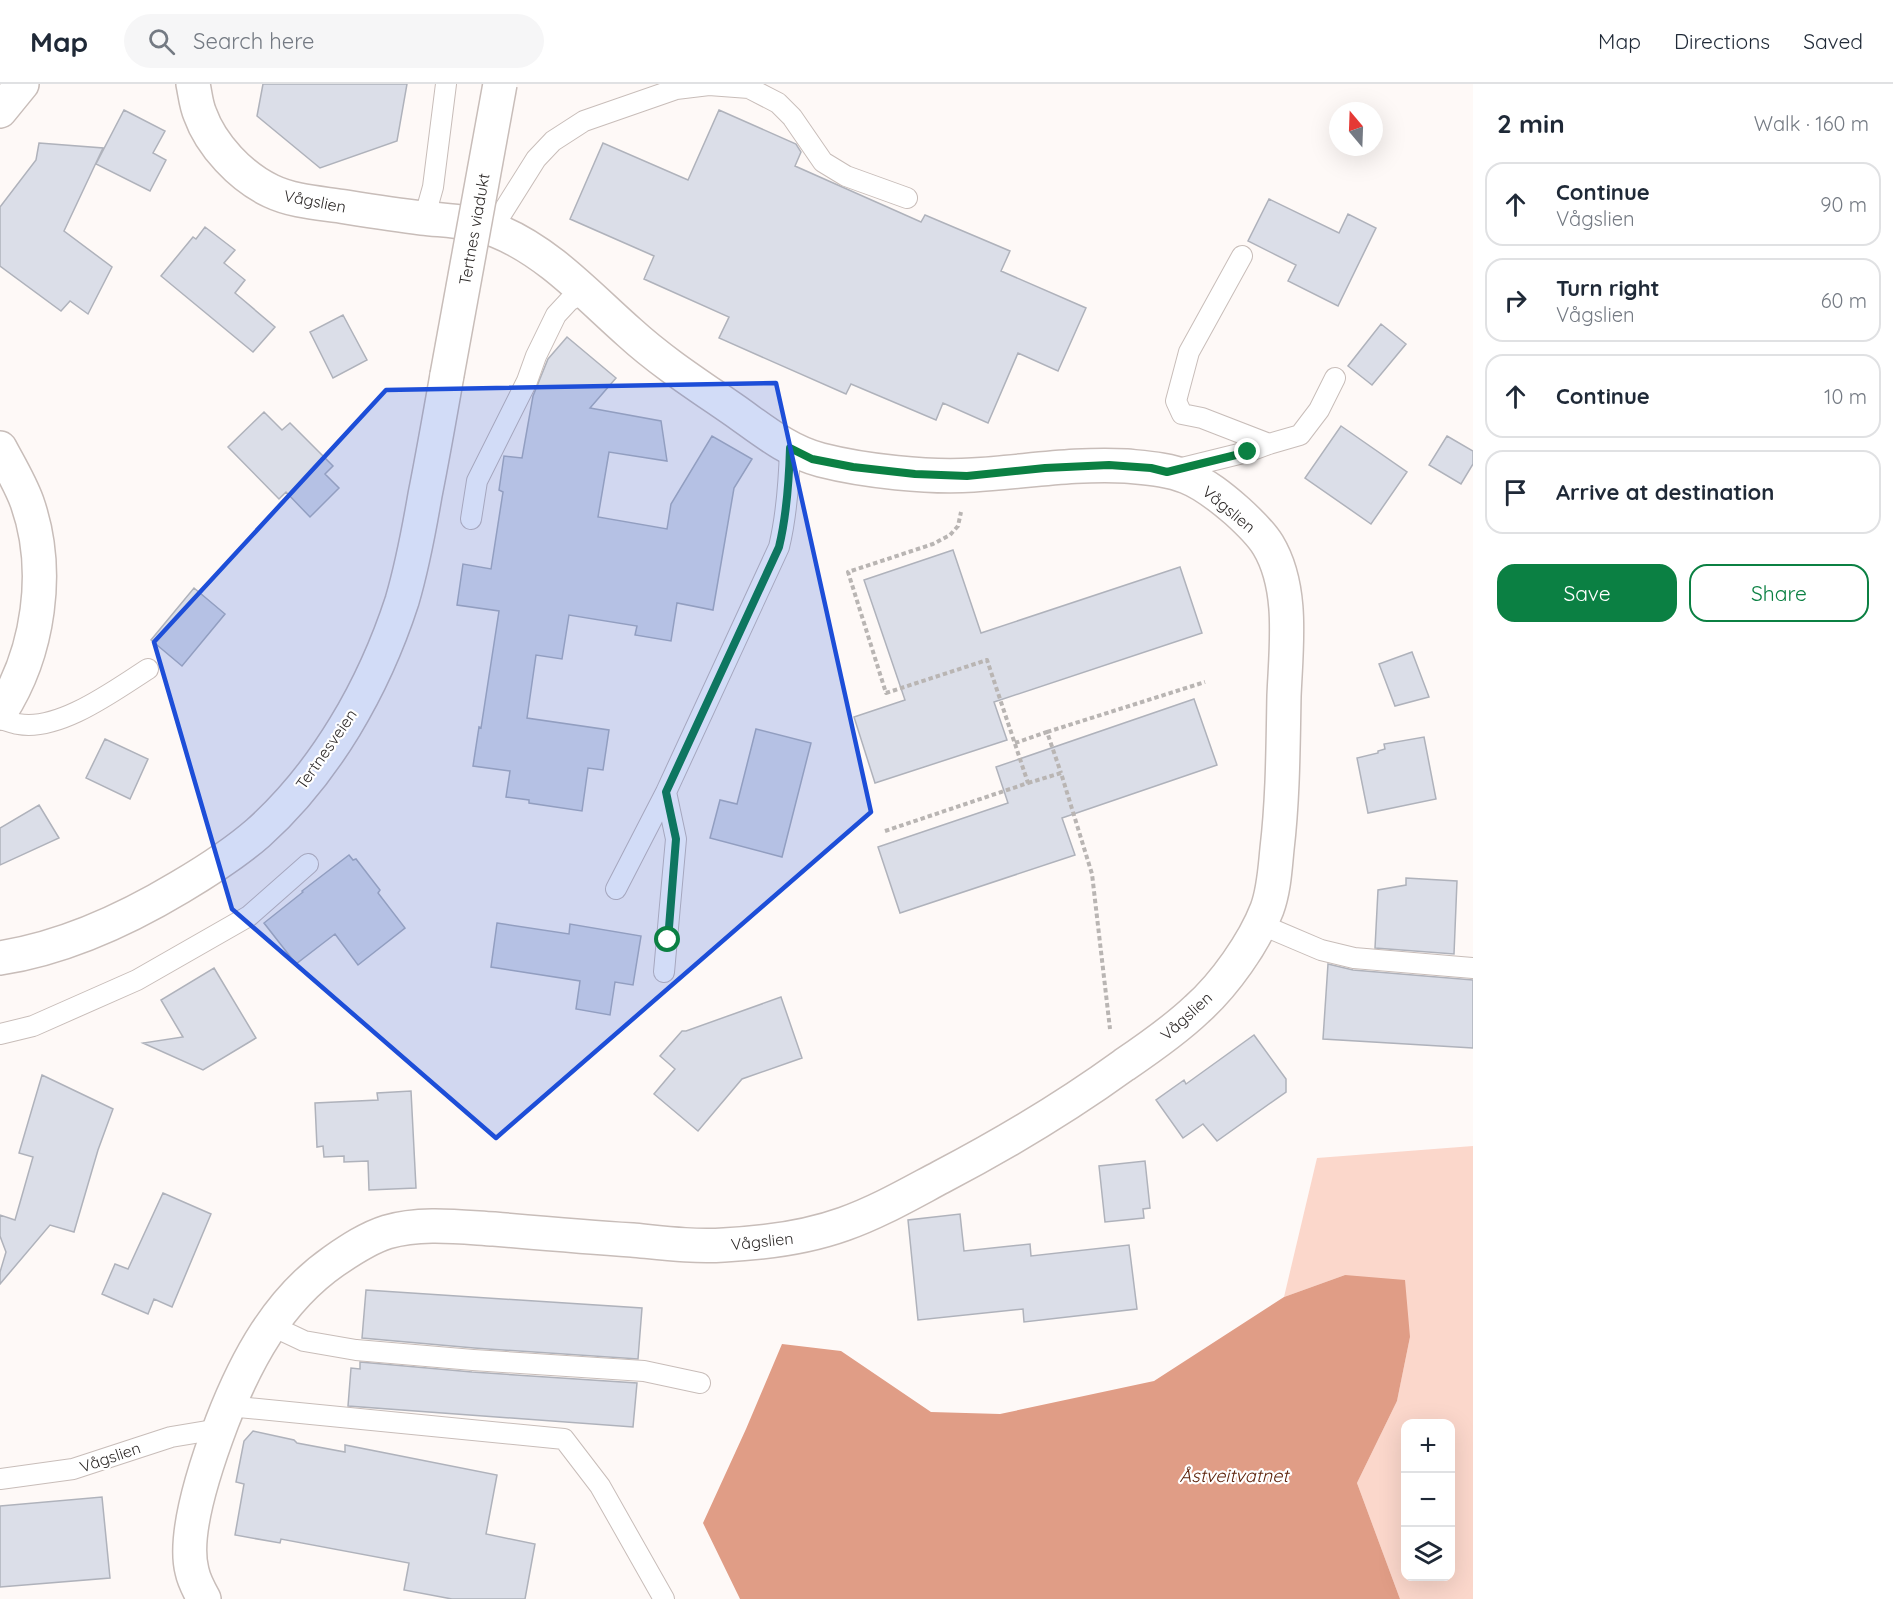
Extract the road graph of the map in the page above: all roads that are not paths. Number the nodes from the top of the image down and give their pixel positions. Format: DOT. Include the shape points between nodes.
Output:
graph roads {
  1 [pos="22,84"];
  2 [pos="193,84"];
  3 [pos="446,84"];
  4 [pos="500,84"];
  5 [pos="0,111"];
  6 [pos="908,198"];
  7 [pos="424,219"];
  8 [pos="492,229"];
  9 [pos="1242,256"];
  10 [pos="585,291"];
  11 [pos="447,375"];
  12 [pos="1335,378"];
  13 [pos="1269,444"];
  14 [pos="0,448"];
  15 [pos="790,448"];
  16 [pos="1167,472"];
  17 [pos="471,519"];
  18 [pos="148,669"];
  19 [pos="1,712"];
  20 [pos="666,792"];
  21 [pos="308,864"];
  22 [pos="616,889"];
  23 [pos="1260,924"];
  24 [pos="0,958"];
  25 [pos="1473,968"];
  26 [pos="664,972"];
  27 [pos="0,1034"];
  28 [pos="270,1325"];
  29 [pos="700,1383"];
  30 [pos="224,1418"];
  31 [pos="0,1479"];
  32 [pos="204,1599"];
  33 [pos="664,1599"];
  1 -- 5 [label="street"];
  2 -- 7 [label="street, Vågslien" via="198,110 209,134 232,162 268,190 294,199"];
  3 -- 7 [label="lane" via="433,187"];
  4 -- 11 [label="street, Tertnes viadukt, bridge"];
  6 -- 8 [label="lane" via="846,176 823,162 778,103 749,87 709,85 676,89 584,121 536,159"];
  7 -- 8 [label="street, Vågslien" via="459,220"];
  8 -- 10 [label="street, Vågslien" via="523,244"];
  9 -- 13 [label="lane" via="1189,352 1176,401 1182,414"];
  10 -- 15 [label="street, Vågslien" via="635,338"];
  10 -- 17 [label="lane" via="556,315 477,481"];
  11 -- 24 [label="street, Tertnesveien" via="402,600 376,669 326,756 258,833 215,866 116,922 24,954"];
  12 -- 13 [label="lane" via="1300,435"];
  13 -- 16 [label="lane"];
  14 -- 19 [label="street" via="26,501 40,571 36,619 25,664"];
  15 -- 16 [label="street, Vågslien" via="812,459 915,474 967,476 1109,465"];
  15 -- 20 [label="lane" via="786,520 779,547"];
  16 -- 23 [label="street, Vågslien" via="1216,493 1242,515 1265,540 1278,566 1286,644 1281,813 1275,873"];
  18 -- 19 [label="lane" via="56,721 19,724"];
  20 -- 22 [label="lane"];
  20 -- 26 [label="lane" via="676,839"];
  21 -- 27 [label="lane" via="249,916 137,980 33,1026"];
  23 -- 25 [label="lane" via="1321,950 1354,958"];
  23 -- 28 [label="street, Vågslien" via="1232,969 1202,1005 1161,1040 1082,1095 986,1153 880,1209 843,1224 765,1243 704,1246 469,1227 422,1226 387,1232 354,1247 315,1274"];
  28 -- 29 [label="lane" via="304,1341 356,1350 644,1371"];
  28 -- 30 [label="street, Vågslien"];
  30 -- 31 [label="lane, Vågslien" via="73,1469"];
  30 -- 32 [label="street, Vågslien" via="195,1508 190,1539 189,1562"];
  30 -- 33 [label="lane" via="564,1439 600,1486"];
}
